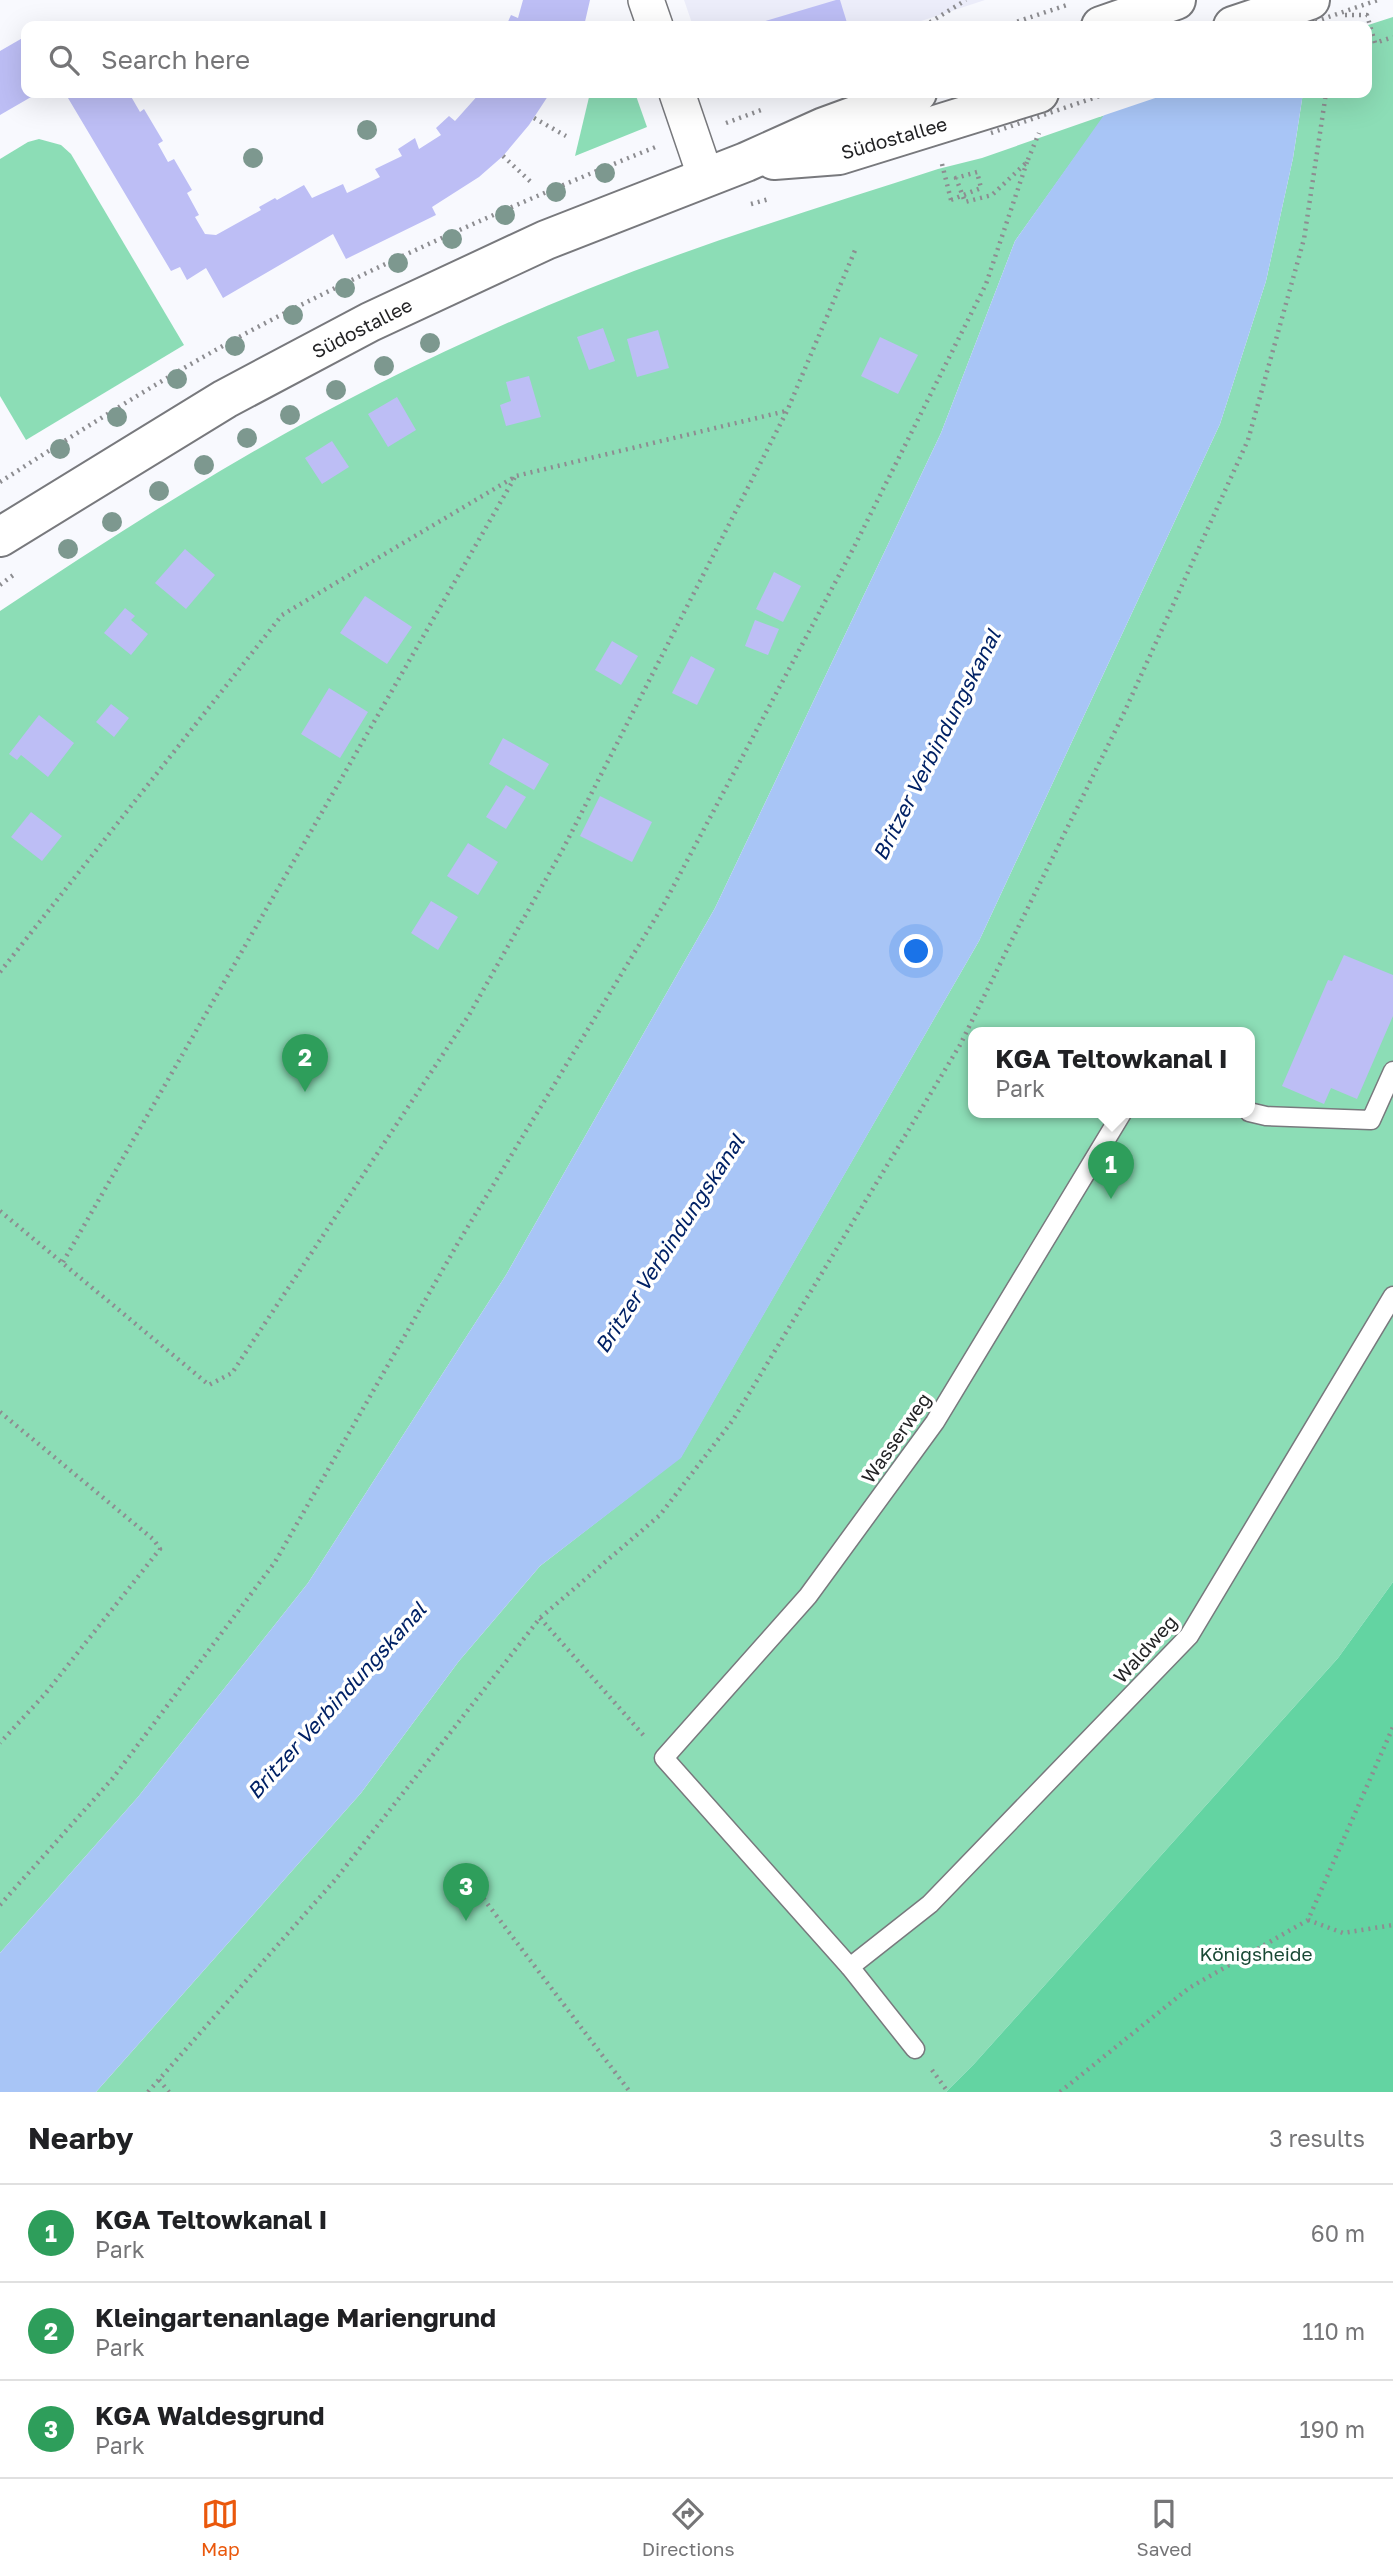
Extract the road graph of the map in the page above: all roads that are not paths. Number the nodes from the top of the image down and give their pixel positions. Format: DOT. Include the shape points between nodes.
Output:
graph roads {
  1 [pos="646,0"];
  2 [pos="1176,0"];
  3 [pos="1310,0"];
  4 [pos="653,21"];
  5 [pos="1115,21"];
  6 [pos="1248,21"];
  7 [pos="679,98"];
  8 [pos="903,98"];
  9 [pos="1044,99"];
  10 [pos="746,162"];
  11 [pos="706,178"];
  12 [pos="0,537"];
  13 [pos="1391,1083"];
  14 [pos="1255,1113"];
  15 [pos="1119,1118"];
  16 [pos="1393,1296"];
  17 [pos="850,1967"];
  18 [pos="915,2049"];
  1 -- 4 [label="street"];
  2 -- 5 [label="main road"];
  3 -- 6 [label="main road"];
  7 -- 11 [label="street"];
  8 -- 10 [label="main road, Südostallee"];
  9 -- 10 [label="main road, Südostallee" via="990,125 839,155"];
  10 -- 11 [label="main road, Südostallee"];
  11 -- 12 [label="main road, Südostallee" via="546,240 370,322 225,399"];
  13 -- 14 [label="lane" via="1371,1121"];
  15 -- 17 [label="lane, Wasserweg" via="935,1422 808,1596 664,1758"];
  16 -- 17 [label="lane, Waldweg" via="1189,1636 930,1904"];
  17 -- 18 [label="lane"];
}
